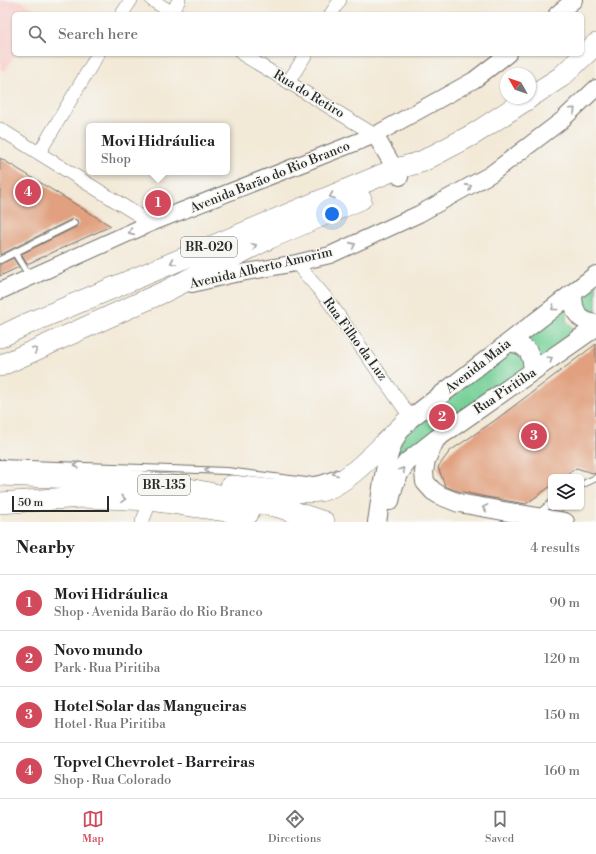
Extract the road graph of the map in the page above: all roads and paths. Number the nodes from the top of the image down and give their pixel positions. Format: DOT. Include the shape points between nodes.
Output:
graph roads {
  1 [pos="131,0"];
  2 [pos="152,0"];
  3 [pos="179,0"];
  4 [pos="340,0"];
  5 [pos="574,0"];
  6 [pos="123,12"];
  7 [pos="171,12"];
  8 [pos="173,12"];
  9 [pos="332,12"];
  10 [pos="559,12"];
  11 [pos="596,44"];
  12 [pos="97,56"];
  13 [pos="245,56"];
  14 [pos="305,56"];
  15 [pos="505,56"];
  16 [pos="584,56"];
  17 [pos="584,56"];
  18 [pos="288,81"];
  19 [pos="596,88"];
  20 [pos="536,94"];
  21 [pos="521,104"];
  22 [pos="0,128"];
  23 [pos="375,135"];
  24 [pos="39,152"];
  25 [pos="398,173"];
  26 [pos="74,223"];
  27 [pos="151,224"];
  28 [pos="15,253"];
  29 [pos="0,260"];
  30 [pos="296,263"];
  31 [pos="596,275"];
  32 [pos="30,278"];
  33 [pos="0,291"];
  34 [pos="166,291"];
  35 [pos="573,293"];
  36 [pos="596,326"];
  37 [pos="0,337"];
  38 [pos="510,342"];
  39 [pos="0,366"];
  40 [pos="533,371"];
  41 [pos="409,420"];
  42 [pos="436,439"];
  43 [pos="370,457"];
  44 [pos="0,463"];
  45 [pos="350,467"];
  46 [pos="343,470"];
  47 [pos="0,475"];
  48 [pos="596,478"];
  49 [pos="126,480"];
  50 [pos="584,484"];
  51 [pos="152,500"];
  52 [pos="0,503"];
  53 [pos="548,506"];
  54 [pos="536,516"];
  55 [pos="383,521"];
  56 [pos="142,522"];
  57 [pos="295,522"];
  58 [pos="324,522"];
  59 [pos="565,522"];
  1 -- 6 [label="street"];
  2 -- 7 [label="street"];
  3 -- 8 [label="street"];
  4 -- 9 [label="street"];
  5 -- 10 [label="street"];
  11 -- 16 [label="highway"];
  12 -- 24 [label="street"];
  13 -- 18 [label="street, Rua do Retiro"];
  14 -- 18 [label="street"];
  15 -- 23 [label="street, Avenida Barão do Rio Branco" via="474,80"];
  17 -- 20 [label="highway" via="562,77"];
  18 -- 23 [label="street, Rua do Retiro"];
  30 -- 19 [label="street, Avenida Alberto Amorim, one-way" via="330,255 385,230 491,174 561,121"];
  21 -- 25 [label="highway" via="474,134"];
  22 -- 24 [label="street"];
  23 -- 25 [label="street"];
  23 -- 27 [label="street, Avenida Barão do Rio Branco"];
  24 -- 27 [label="street"];
  34 -- 25 [label="highway, one-way" via="270,238 378,190"];
  25 -- 37 [label="highway, BR-020, one-way"];
  26 -- 28 [label="lane"];
  27 -- 32 [label="street, Avenida Barão do Rio Branco, one-way"];
  28 -- 29 [label="lane"];
  28 -- 32 [label="lane"];
  30 -- 34 [label="street, Avenida Alberto Amorim" via="230,275"];
  30 -- 41 [label="street, Rua Filho da Luz" via="327,299"];
  31 -- 35 [label="main road, Avenida Maia"];
  32 -- 33 [label="street, Avenida Barão do Rio Branco"];
  39 -- 34 [label="highway, one-way"];
  35 -- 36 [label="main road" via="576,313"];
  35 -- 38 [label="main road, Avenida Maia, one-way"];
  40 -- 36 [label="main road, Rua Piritiba, one-way"];
  38 -- 40 [label="main road" via="519,344 528,351"];
  38 -- 41 [label="main road, Avenida Maia"];
  40 -- 42 [label="main road, Rua Piritiba"];
  41 -- 43 [label="highway"];
  41 -- 55 [label="main road, Avenida Maia" via="395,438 391,451 385,476"];
  54 -- 42 [label="main road, one-way" via="459,503 433,492 425,482 424,472 426,460"];
  55 -- 42 [label="main road, Rua Piritiba, one-way" via="400,472 407,462"];
  43 -- 45 [label="lane"];
  43 -- 49 [label="highway" via="344,480 320,491"];
  46 -- 44 [label="lane, one-way" via="320,479 306,481 227,471"];
  47 -- 49 [label="highway, BR-135"];
  48 -- 50 [label="lane"];
  49 -- 58 [label="highway, BR-135" via="169,485 279,507"];
  52 -- 51 [label="highway, BR-135, one-way" via="81,497"];
  51 -- 56 [label="street"];
  51 -- 57 [label="highway, BR-135"];
  53 -- 54 [label="lane"];
  54 -- 59 [label="main road"];
}
